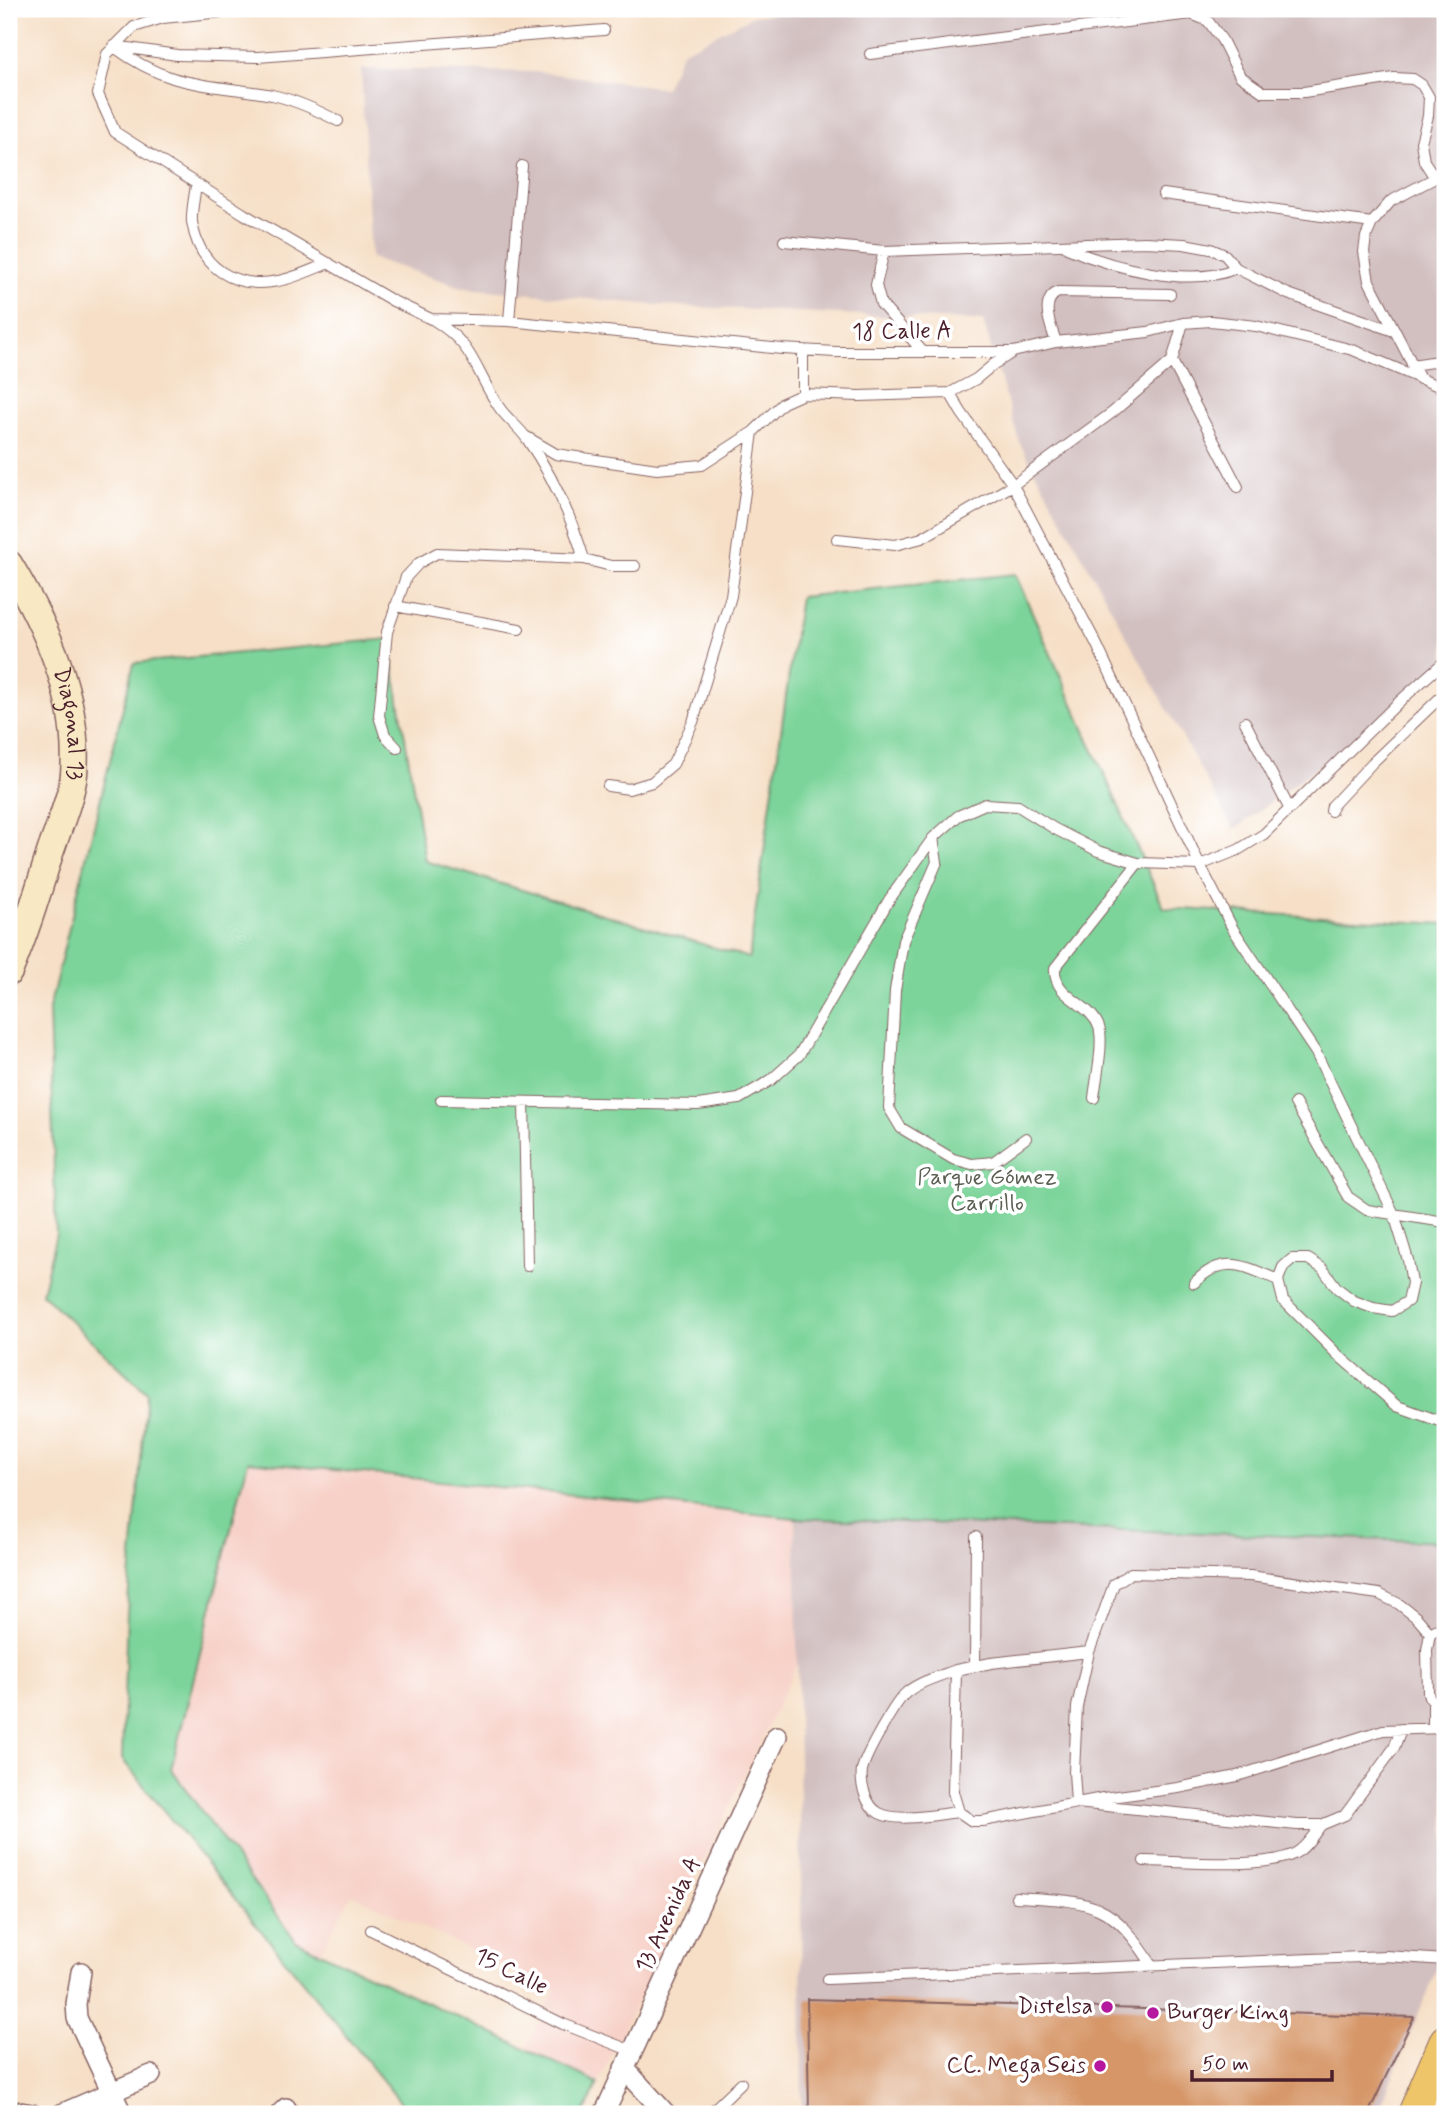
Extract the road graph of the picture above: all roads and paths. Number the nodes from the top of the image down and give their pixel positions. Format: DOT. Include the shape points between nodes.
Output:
graph roads {
  1 [pos="251,9"];
  2 [pos="604,30"];
  3 [pos="114,46"];
  4 [pos="870,54"];
  5 [pos="338,121"];
  6 [pos="522,166"];
  7 [pos="1440,177"];
  8 [pos="196,184"];
  9 [pos="1163,194"];
  10 [pos="1372,223"];
  11 [pos="784,241"];
  12 [pos="1063,246"];
  13 [pos="884,251"];
  14 [pos="329,263"];
  15 [pos="1236,268"];
  16 [pos="1170,294"];
  17 [pos="432,319"];
  18 [pos="509,321"];
  19 [pos="1183,323"];
  20 [pos="1394,331"];
  21 [pos="1056,342"];
  22 [pos="803,350"];
  23 [pos="923,352"];
  24 [pos="1013,352"];
  25 [pos="1445,360"];
  26 [pos="1172,361"];
  27 [pos="1412,365"];
  28 [pos="1420,380"];
  29 [pos="1445,389"];
  30 [pos="950,393"];
  31 [pos="803,394"];
  32 [pos="753,432"];
  33 [pos="525,436"];
  34 [pos="1013,485"];
  35 [pos="1238,486"];
  36 [pos="837,539"];
  37 [pos="584,559"];
  38 [pos="9,564"];
  39 [pos="635,566"];
  40 [pos="395,606"];
  41 [pos="519,629"];
  42 [pos="1445,661"];
  43 [pos="1445,693"];
  44 [pos="1245,722"];
  45 [pos="397,748"];
  46 [pos="608,786"];
  47 [pos="1289,808"];
  48 [pos="1331,811"];
  49 [pos="933,838"];
  50 [pos="1138,863"];
  51 [pos="1200,865"];
  52 [pos="9,972"];
  53 [pos="1094,1098"];
  54 [pos="442,1100"];
  55 [pos="524,1102"];
  56 [pos="1295,1103"];
  57 [pos="1027,1138"];
  58 [pos="1394,1214"];
  59 [pos="1445,1222"];
  60 [pos="527,1266"];
  61 [pos="1278,1280"];
  62 [pos="1194,1283"];
  63 [pos="1445,1423"];
  64 [pos="976,1537"];
  65 [pos="1445,1625"];
  66 [pos="1430,1633"];
  67 [pos="1089,1652"];
  68 [pos="975,1666"];
  69 [pos="956,1670"];
  70 [pos="1433,1701"];
  71 [pos="1445,1701"];
  72 [pos="1433,1728"];
  73 [pos="1445,1728"];
  74 [pos="1401,1729"];
  75 [pos="777,1736"];
  76 [pos="1076,1803"];
  77 [pos="959,1812"];
  78 [pos="1321,1825"];
  79 [pos="1144,1861"];
  80 [pos="1016,1897"];
  81 [pos="371,1930"];
  82 [pos="1445,1960"];
  83 [pos="1153,1967"];
  84 [pos="81,1972"];
  85 [pos="827,1979"];
  86 [pos="1445,2040"];
  87 [pos="628,2060"];
  88 [pos="151,2075"];
  89 [pos="741,2083"];
  90 [pos="111,2091"];
  91 [pos="1426,2107"];
  92 [pos="9,2110"];
  93 [pos="32,2114"];
  94 [pos="61,2114"];
  95 [pos="122,2114"];
  96 [pos="604,2114"];
  97 [pos="666,2114"];
  98 [pos="709,2114"];
  1 -- 3 [label="lane" via="163,18 134,27"];
  2 -- 3 [label="lane" via="258,57 177,55"];
  3 -- 5 [label="lane" via="165,77 274,96"];
  3 -- 8 [label="lane, 18 Calle A" via="107,54 98,94 116,132"];
  4 -- 7 [label="lane" via="1191,14 1208,21 1240,76 1263,93 1413,79 1429,97 1421,142 1424,161"];
  6 -- 18 [label="lane"];
  7 -- 10 [label="lane" via="1391,201"];
  8 -- 14 [label="lane, 18 Calle A"];
  8 -- 14 [label="lane" via="192,219 196,236 205,257 221,274 253,284 279,281"];
  9 -- 10 [label="lane"];
  10 -- 20 [label="lane" via="1366,237 1365,267"];
  11 -- 13 [label="lane"];
  12 -- 13 [label="lane"];
  12 -- 15 [label="lane" via="1114,266 1185,277 1222,275"];
  12 -- 15 [label="lane" via="1184,244 1212,249"];
  13 -- 23 [label="lane" via="876,285 881,304"];
  14 -- 17 [label="lane, 18 Calle A"];
  15 -- 20 [label="lane" via="1288,294"];
  16 -- 21 [label="lane" via="1058,292 1047,304"];
  17 -- 18 [label="lane, 18 Calle A"];
  17 -- 33 [label="lane" via="451,331 472,355 499,407"];
  18 -- 22 [label="lane, 18 Calle A"];
  19 -- 21 [label="lane, 18 Calle A" via="1148,332"];
  19 -- 26 [label="lane"];
  19 -- 28 [label="lane, 18 Calle A" via="1211,321 1297,335 1353,350"];
  20 -- 27 [label="lane"];
  21 -- 24 [label="lane, 18 Calle A"];
  22 -- 23 [label="lane, 18 Calle A"];
  22 -- 31 [label="lane"];
  23 -- 24 [label="lane, 18 Calle A"];
  24 -- 30 [label="lane"];
  25 -- 27 [label="lane"];
  26 -- 34 [label="lane" via="1113,412"];
  26 -- 35 [label="lane"];
  27 -- 28 [label="lane"];
  28 -- 29 [label="lane, 18 Calle A"];
  30 -- 31 [label="lane"];
  30 -- 34 [label="lane"];
  31 -- 32 [label="lane" via="783,403"];
  32 -- 33 [label="lane" via="702,465 657,469 556,454"];
  32 -- 46 [label="lane" via="731,596 694,722 673,764 652,782 629,789"];
  33 -- 37 [label="lane" via="573,522"];
  34 -- 36 [label="lane" via="922,538 895,545"];
  34 -- 51 [label="lane" via="1096,643"];
  37 -- 39 [label="lane"];
  37 -- 40 [label="lane" via="437,553 406,577"];
  38 -- 52 [label="street, Diagonal 13" via="38,615 61,671 71,709 74,776"];
  40 -- 41 [label="lane"];
  40 -- 45 [label="lane" via="387,632 379,716 385,736"];
  42 -- 47 [label="lane"];
  43 -- 48 [label="lane" via="1372,763"];
  44 -- 47 [label="lane"];
  47 -- 51 [label="lane" via="1264,834"];
  49 -- 50 [label="lane" via="958,816 985,804 1018,806 1098,851"];
  49 -- 55 [label="lane" via="888,900 799,1055 771,1080 739,1099 698,1105"];
  49 -- 57 [label="lane" via="937,862 903,941 895,991 889,1108 901,1128 953,1159 972,1164 993,1162"];
  50 -- 51 [label="lane"];
  50 -- 53 [label="lane" via="1055,968 1058,988 1098,1026"];
  51 -- 58 [label="lane" via="1233,929 1315,1053"];
  54 -- 55 [label="lane"];
  55 -- 60 [label="lane"];
  56 -- 58 [label="lane" via="1348,1198 1367,1210"];
  58 -- 59 [label="lane"];
  58 -- 61 [label="lane" via="1412,1283 1408,1301 1392,1311 1354,1301 1308,1259 1292,1259"];
  61 -- 62 [label="lane" via="1229,1264 1216,1266"];
  61 -- 63 [label="lane" via="1283,1300 1397,1406"];
  64 -- 68 [label="lane"];
  65 -- 66 [label="lane"];
  66 -- 67 [label="lane" via="1399,1604 1379,1594 1250,1576 1130,1573 1114,1584"];
  66 -- 70 [label="lane" via="1428,1692"];
  67 -- 68 [label="lane"];
  67 -- 76 [label="lane" via="1077,1707"];
  68 -- 69 [label="lane"];
  69 -- 77 [label="lane" via="953,1793"];
  69 -- 77 [label="lane" via="905,1693 888,1716 862,1770 869,1804 879,1813 899,1818"];
  70 -- 71 [label="lane"];
  70 -- 72 [label="lane"];
  72 -- 73 [label="lane"];
  72 -- 74 [label="lane"];
  74 -- 76 [label="lane" via="1383,1730 1237,1776"];
  74 -- 78 [label="lane" via="1394,1748 1345,1815"];
  75 -- 87 [label="street, 13 Avenida A"];
  76 -- 77 [label="lane" via="982,1821 972,1821"];
  76 -- 78 [label="lane"];
  78 -- 79 [label="lane" via="1299,1851 1259,1863"];
  80 -- 83 [label="lane" via="1075,1900 1108,1913 1137,1941"];
  81 -- 87 [label="lane, 15 Calle"];
  82 -- 83 [label="lane" via="1386,1956"];
  83 -- 85 [label="lane"];
  84 -- 90 [label="street" via="77,2018"];
  86 -- 91 [label="main road"];
  87 -- 96 [label="street, 13 Avenida A"];
  87 -- 97 [label="street, 15 Calle"];
  88 -- 90 [label="street"];
  89 -- 98 [label="lane"];
  90 -- 94 [label="street"];
  90 -- 95 [label="street"];
  92 -- 93 [label="street"];
}
